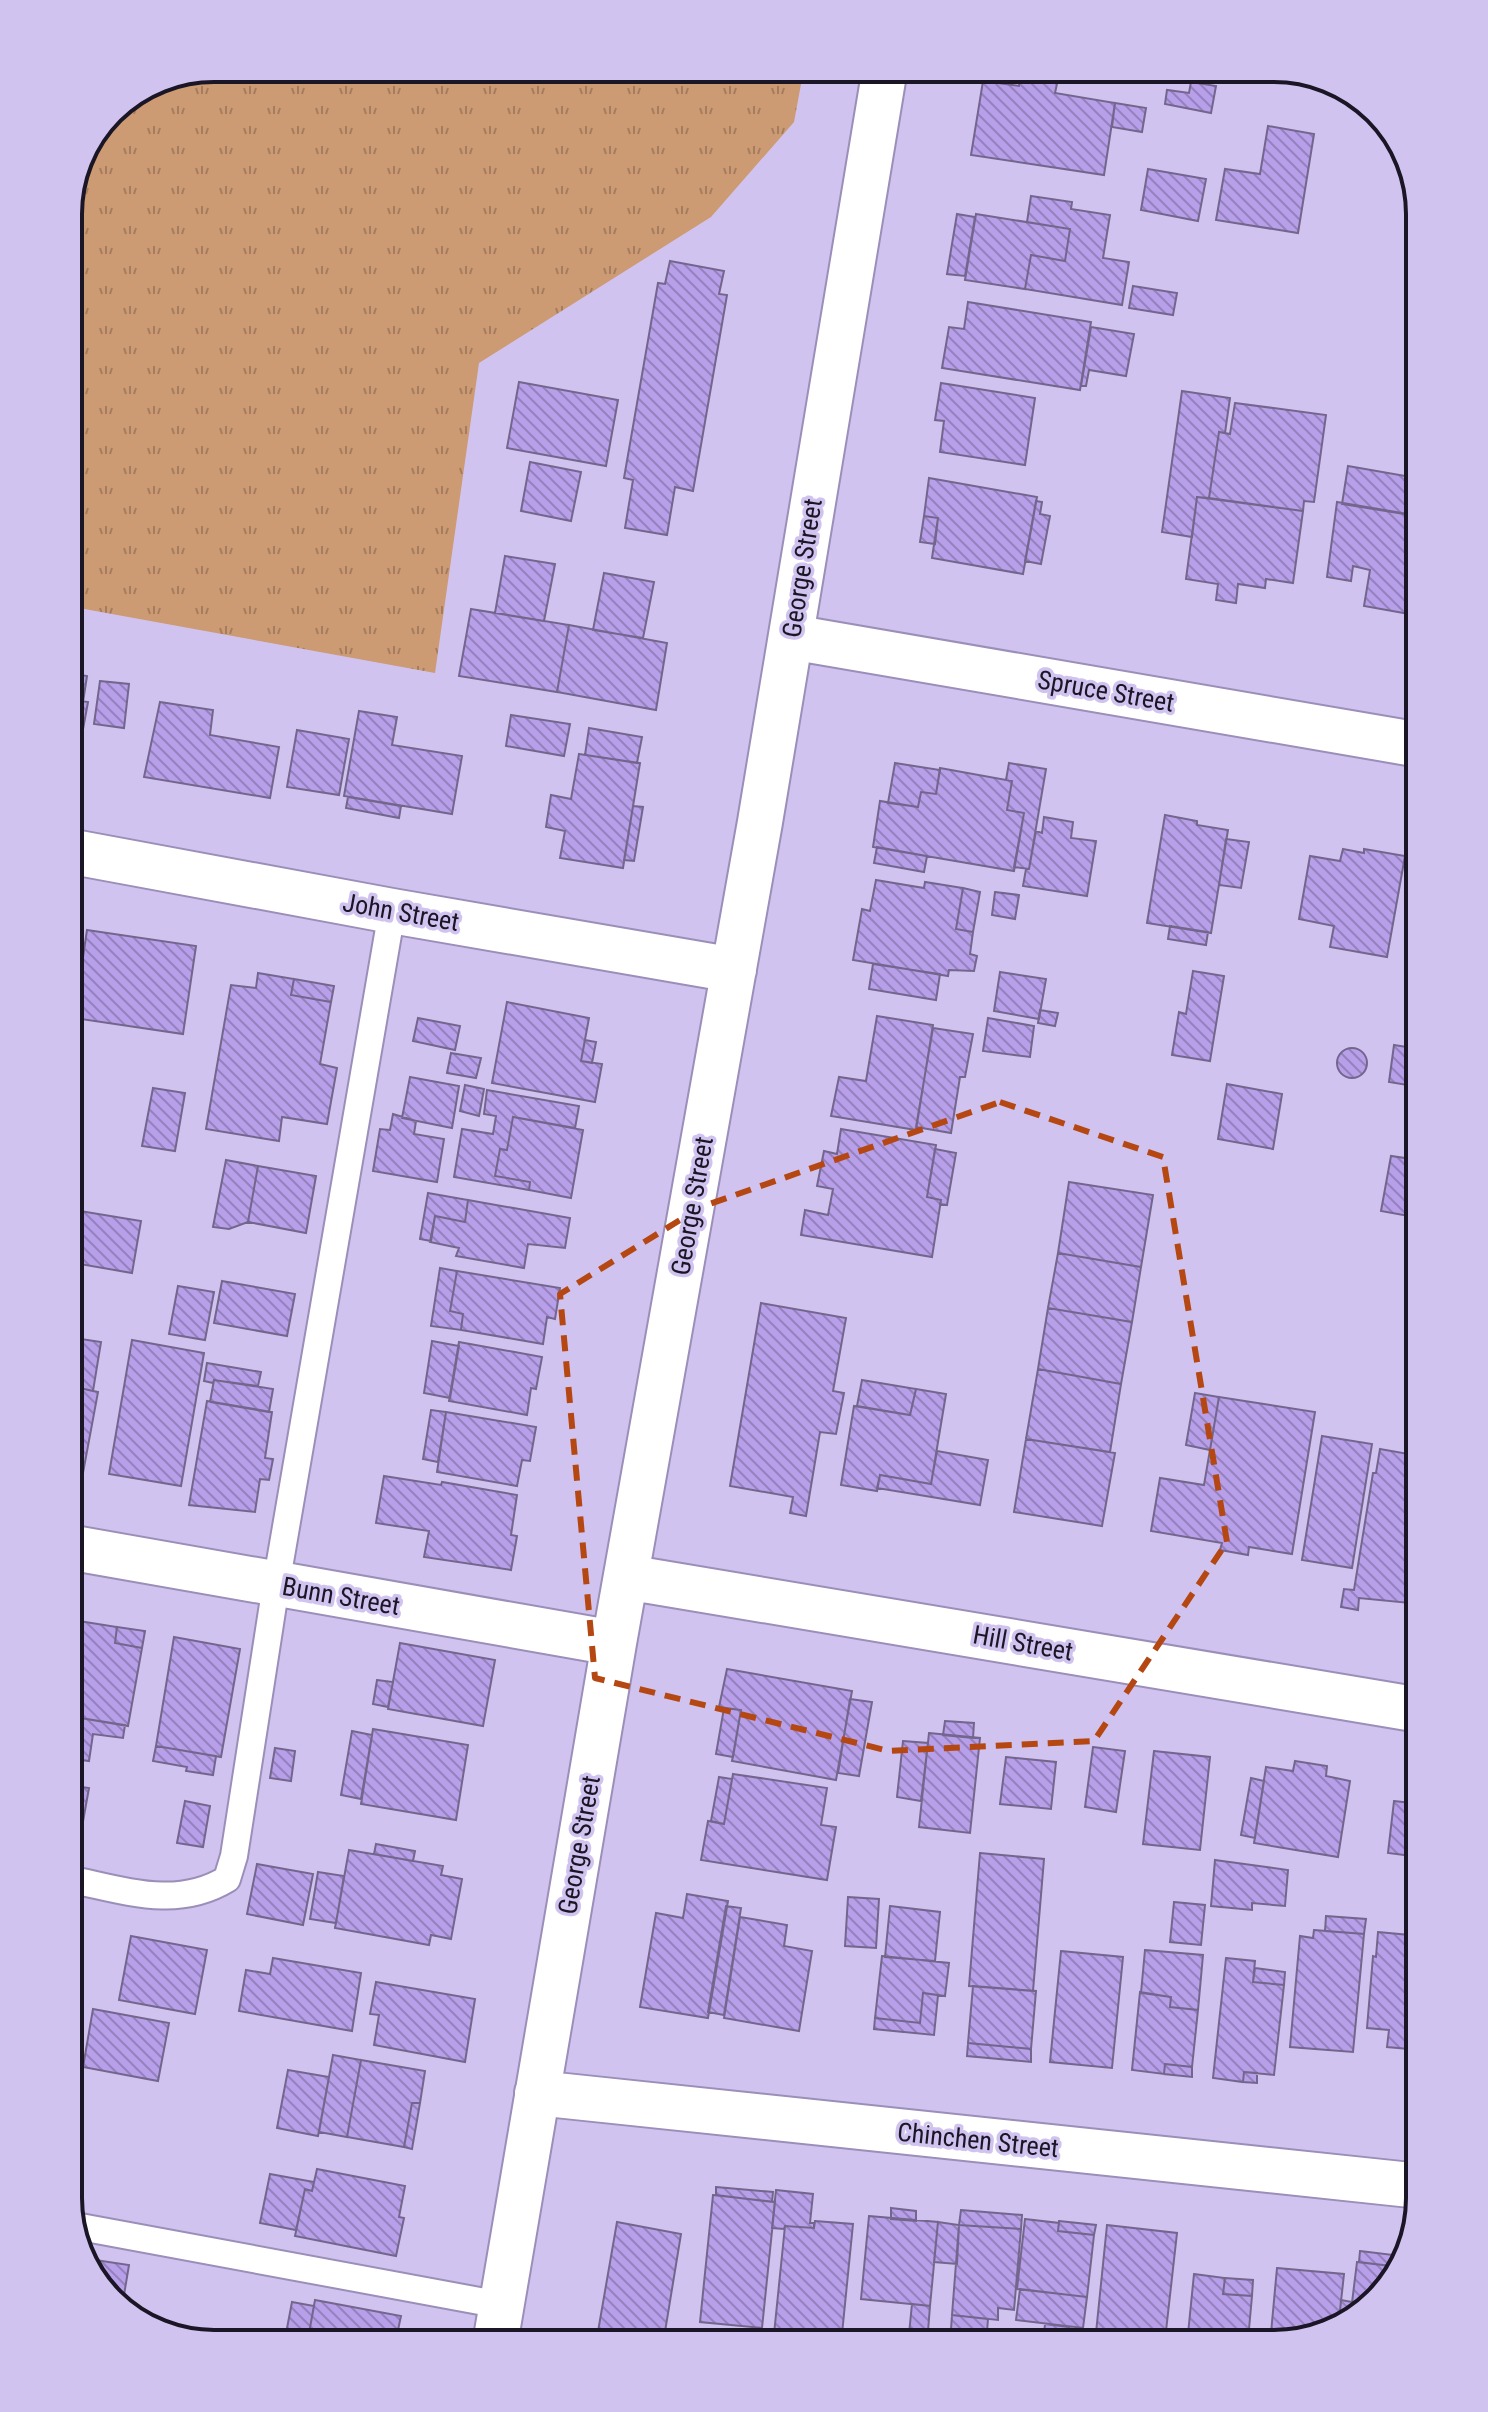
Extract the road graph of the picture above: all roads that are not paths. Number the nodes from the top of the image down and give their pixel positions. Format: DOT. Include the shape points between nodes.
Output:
graph roads {
  1 [pos="883,82"];
  2 [pos="791,637"];
  3 [pos="1406,743"];
  4 [pos="82,854"];
  5 [pos="392,911"];
  6 [pos="734,970"];
  7 [pos="82,1550"];
  8 [pos="626,1577"];
  9 [pos="276,1585"];
  10 [pos="614,1643"];
  11 [pos="1406,1708"];
  12 [pos="82,1882"];
  13 [pos="537,2093"];
  14 [pos="1406,2185"];
  15 [pos="86,2229"];
  16 [pos="498,2324"];
  1 -- 2 [label="street, George Street"];
  2 -- 3 [label="street, Spruce Street"];
  2 -- 6 [label="street, George Street"];
  4 -- 5 [label="street, John Street"];
  5 -- 6 [label="street, John Street"];
  5 -- 9 [label="lane"];
  6 -- 8 [label="street, George Street"];
  7 -- 9 [label="street, Bunn Street"];
  8 -- 10 [label="street, George Street"];
  8 -- 11 [label="street, Hill Street"];
  9 -- 10 [label="street, Bunn Street"];
  9 -- 12 [label="lane" via="227,1879 207,1891 166,1898"];
  10 -- 13 [label="street, George Street"];
  13 -- 14 [label="street, Chinchen Street"];
  13 -- 16 [label="street, George Street"];
  15 -- 16 [label="lane"];
}
